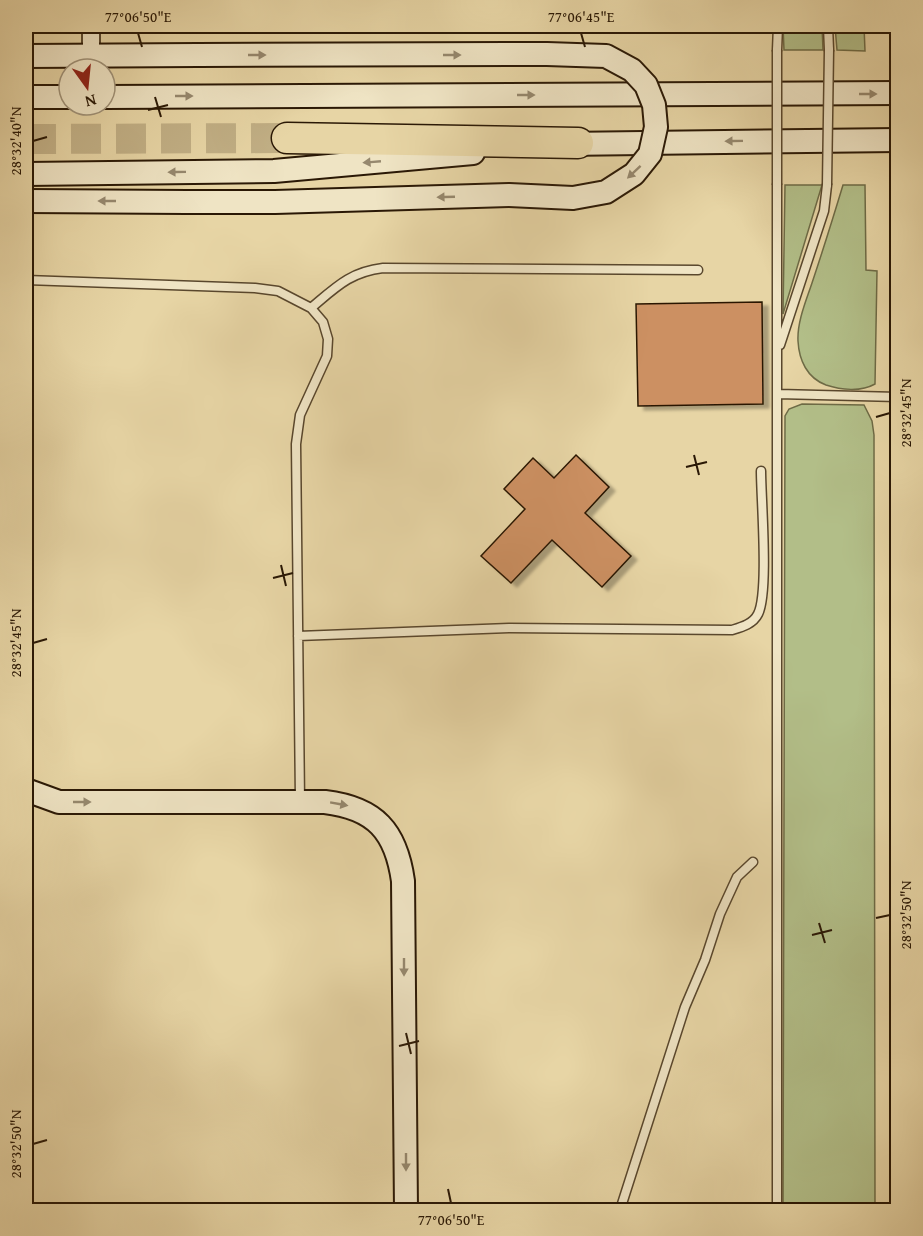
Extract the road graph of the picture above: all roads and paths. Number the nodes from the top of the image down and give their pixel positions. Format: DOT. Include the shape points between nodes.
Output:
graph roads {
  1 [pos="91,26"];
  2 [pos="777,26"];
  3 [pos="828,26"];
  4 [pos="26,56"];
  5 [pos="91,56"];
  6 [pos="897,93"];
  7 [pos="26,97"];
  8 [pos="57,97"];
  9 [pos="117,97"];
  10 [pos="287,138"];
  11 [pos="897,140"];
  12 [pos="578,143"];
  13 [pos="26,174"];
  14 [pos="26,201"];
  15 [pos="698,270"];
  16 [pos="26,280"];
  17 [pos="311,308"];
  18 [pos="778,351"];
  19 [pos="778,394"];
  20 [pos="897,397"];
  21 [pos="761,471"];
  22 [pos="298,636"];
  23 [pos="26,790"];
  24 [pos="300,802"];
  25 [pos="753,862"];
  26 [pos="406,1210"];
  27 [pos="620,1210"];
  28 [pos="777,1210"];
  1 -- 5 [label="street"];
  2 -- 18 [label="lane, bridge"];
  3 -- 18 [label="lane, bridge" via="824,211"];
  4 -- 5 [label="main road"];
  5 -- 14 [label="main road, one-way, bridge" via="606,56 632,70 645,85 654,105 656,127 650,154 634,174 606,192 573,198 509,195 275,202"];
  9 -- 6 [label="main road, one-way"];
  7 -- 8 [label="main road"];
  10 -- 12 [label="highway"];
  11 -- 12 [label="main road, one-way"];
  12 -- 13 [label="main road, one-way" via="274,171"];
  15 -- 17 [label="lane" via="383,268 364,270 343,281"];
  16 -- 17 [label="lane" via="255,288 278,291"];
  17 -- 22 [label="lane" via="323,322 328,339 327,356 300,414 296,444"];
  18 -- 19 [label="lane"];
  19 -- 20 [label="lane"];
  19 -- 28 [label="lane"];
  21 -- 22 [label="lane" via="761,603 759,613 744,627 509,628"];
  22 -- 24 [label="lane"];
  23 -- 24 [label="main road, one-way" via="59,802"];
  24 -- 26 [label="main road, one-way" via="347,805 367,813 392,839 400,860"];
  25 -- 27 [label="lane" via="737,877 720,914 685,1007"];
}
